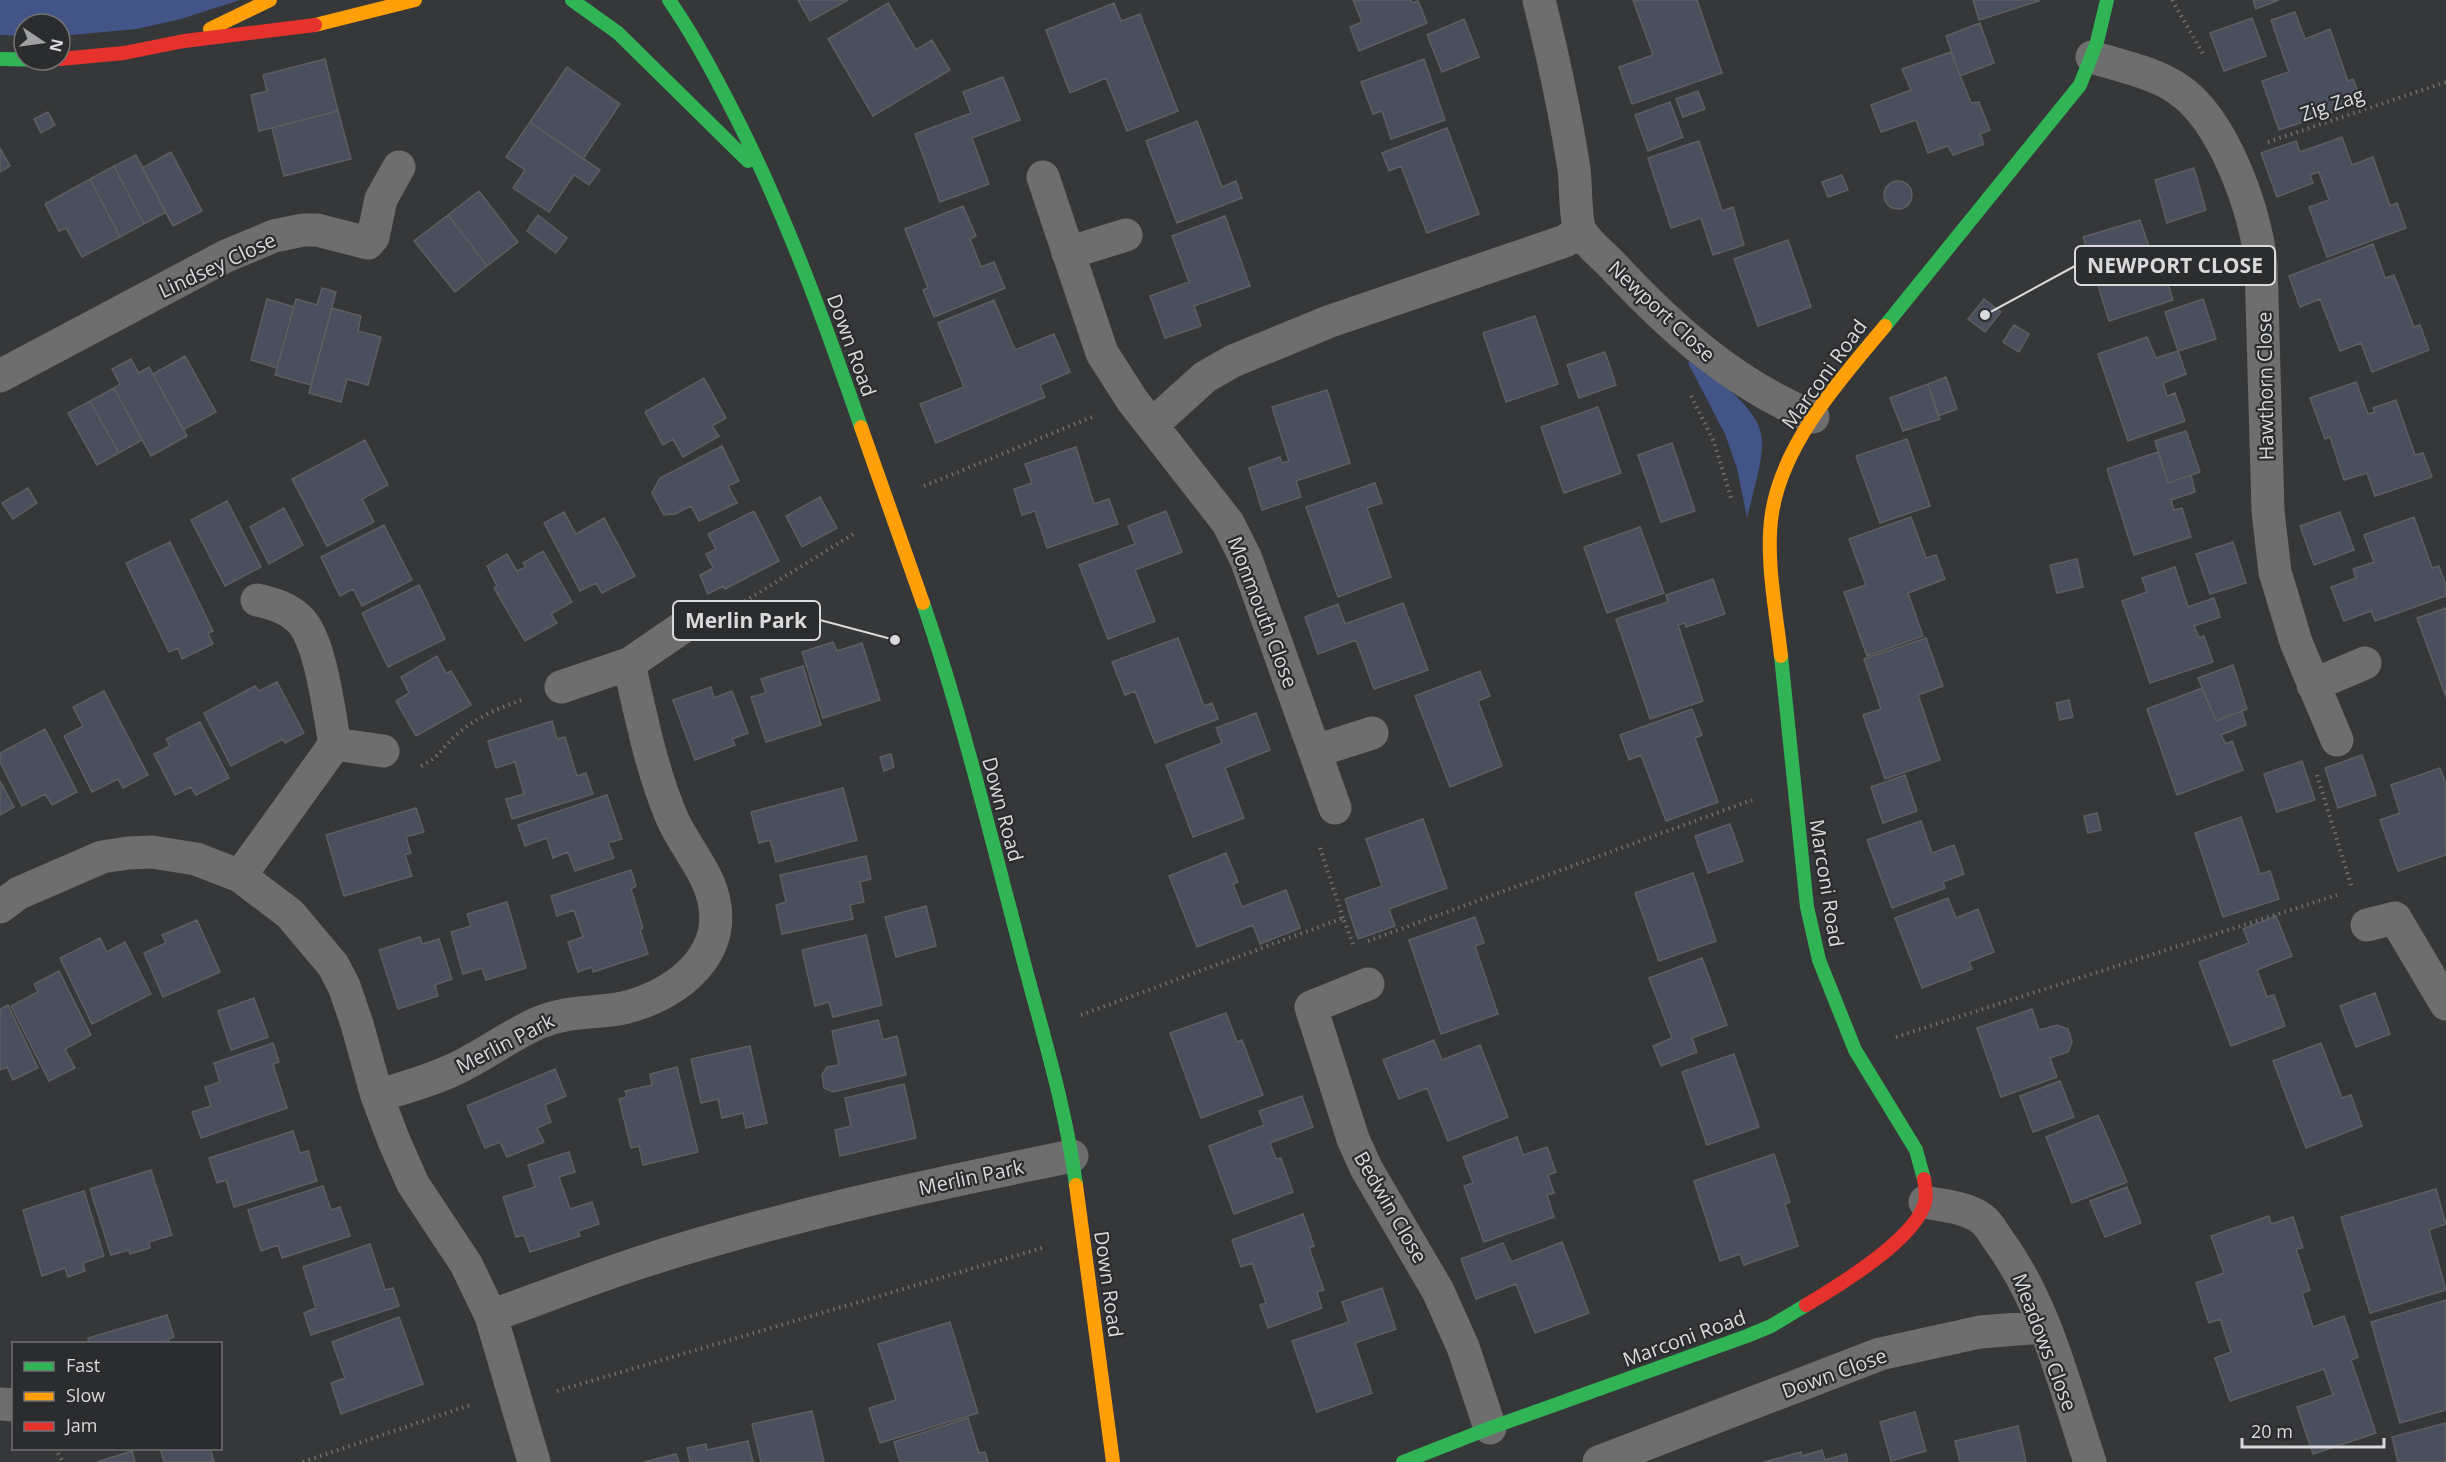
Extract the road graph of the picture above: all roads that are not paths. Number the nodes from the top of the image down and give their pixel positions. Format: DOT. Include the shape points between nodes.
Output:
graph roads {
  1 [pos="270,0"];
  2 [pos="415,0"];
  3 [pos="572,0"];
  4 [pos="669,0"];
  5 [pos="1539,0"];
  6 [pos="2107,0"];
  7 [pos="184,41"];
  8 [pos="2092,57"];
  9 [pos="72,58"];
  10 [pos="399,166"];
  11 [pos="1044,177"];
  12 [pos="771,187"];
  13 [pos="1580,231"];
  14 [pos="1126,235"];
  15 [pos="1068,253"];
  16 [pos="0,376"];
  17 [pos="1142,412"];
  18 [pos="1813,417"];
  19 [pos="257,600"];
  20 [pos="680,629"];
  21 [pos="2365,663"];
  22 [pos="628,664"];
  23 [pos="2313,685"];
  24 [pos="561,687"];
  25 [pos="1372,733"];
  26 [pos="2337,740"];
  27 [pos="335,744"];
  28 [pos="383,751"];
  29 [pos="1316,751"];
  30 [pos="1335,808"];
  31 [pos="240,876"];
  32 [pos="0,907"];
  33 [pos="2367,925"];
  34 [pos="1368,984"];
  35 [pos="2446,1004"];
  36 [pos="377,1096"];
  37 [pos="1072,1156"];
  38 [pos="1925,1202"];
  39 [pos="491,1316"];
  40 [pos="2044,1327"];
  41 [pos="1490,1428"];
  42 [pos="1635,1456"];
  43 [pos="534,1462"];
  44 [pos="1113,1462"];
  45 [pos="1403,1462"];
  46 [pos="1599,1462"];
  47 [pos="2090,1462"];
  1 -- 7 [label="street"];
  2 -- 7 [label="street" via="313,26"];
  3 -- 12 [label="street, Down Road" via="618,33"];
  4 -- 12 [label="street, Down Road" via="708,61"];
  5 -- 13 [label="street" via="1564,110"];
  6 -- 8 [label="street, Marconi Road"];
  7 -- 9 [label="street"];
  8 -- 18 [label="street, Marconi Road" via="2079,85"];
  8 -- 23 [label="street, Hawthorn Close" via="2156,77 2177,88 2204,114 2228,155 2252,215 2260,247 2268,511 2275,572"];
  10 -- 16 [label="street, Lindsey Close" via="382,194 373,237 368,243 317,230 274,236 226,256"];
  11 -- 15 [label="street, Monmouth Close"];
  12 -- 37 [label="street, Down Road" via="822,315 933,635 979,793"];
  13 -- 17 [label="street" via="1565,241 1328,321 1233,361"];
  13 -- 18 [label="street, Newport Close" via="1686,339 1754,388"];
  14 -- 15 [label="street"];
  15 -- 17 [label="street, Monmouth Close" via="1097,342"];
  17 -- 29 [label="street, Monmouth Close" via="1238,540"];
  18 -- 38 [label="street, Marconi Road" via="1787,464 1772,513 1771,555 1793,785 1813,941 1855,1050 1916,1150 1926,1189"];
  19 -- 27 [label="street" via="283,607 301,620 311,636"];
  20 -- 22 [label="street"];
  21 -- 23 [label="street"];
  22 -- 24 [label="street"];
  22 -- 36 [label="street, Merlin Park" via="657,777 672,818 710,887 715,931 705,956 676,985 650,999 623,1008 553,1017 454,1070"];
  23 -- 26 [label="street, Hawthorn Close"];
  25 -- 29 [label="street"];
  27 -- 28 [label="street"];
  27 -- 31 [label="street"];
  29 -- 30 [label="street, Monmouth Close"];
  31 -- 32 [label="street" via="196,859 152,852 128,853 102,857 19,893"];
  31 -- 36 [label="street" via="290,914 333,964 357,1024"];
  33 -- 35 [label="street" via="2395,918"];
  34 -- 41 [label="street, Bedwin Close" via="1311,1007 1353,1140 1438,1291 1463,1347"];
  36 -- 39 [label="street" via="413,1184 466,1264"];
  37 -- 39 [label="street, Merlin Park" via="792,1219 633,1265"];
  37 -- 44 [label="street, Down Road"];
  38 -- 40 [label="street, Meadows Close" via="1966,1211 1985,1221 2018,1270"];
  38 -- 41 [label="street, Marconi Road" via="1913,1225 1886,1252 1771,1326"];
  39 -- 43 [label="street"];
  40 -- 42 [label="street, Down Close" via="1980,1332 1880,1354"];
  40 -- 47 [label="street, Meadows Close"];
  41 -- 45 [label="street, Marconi Road"];
  42 -- 46 [label="street, Down Close"];
}
